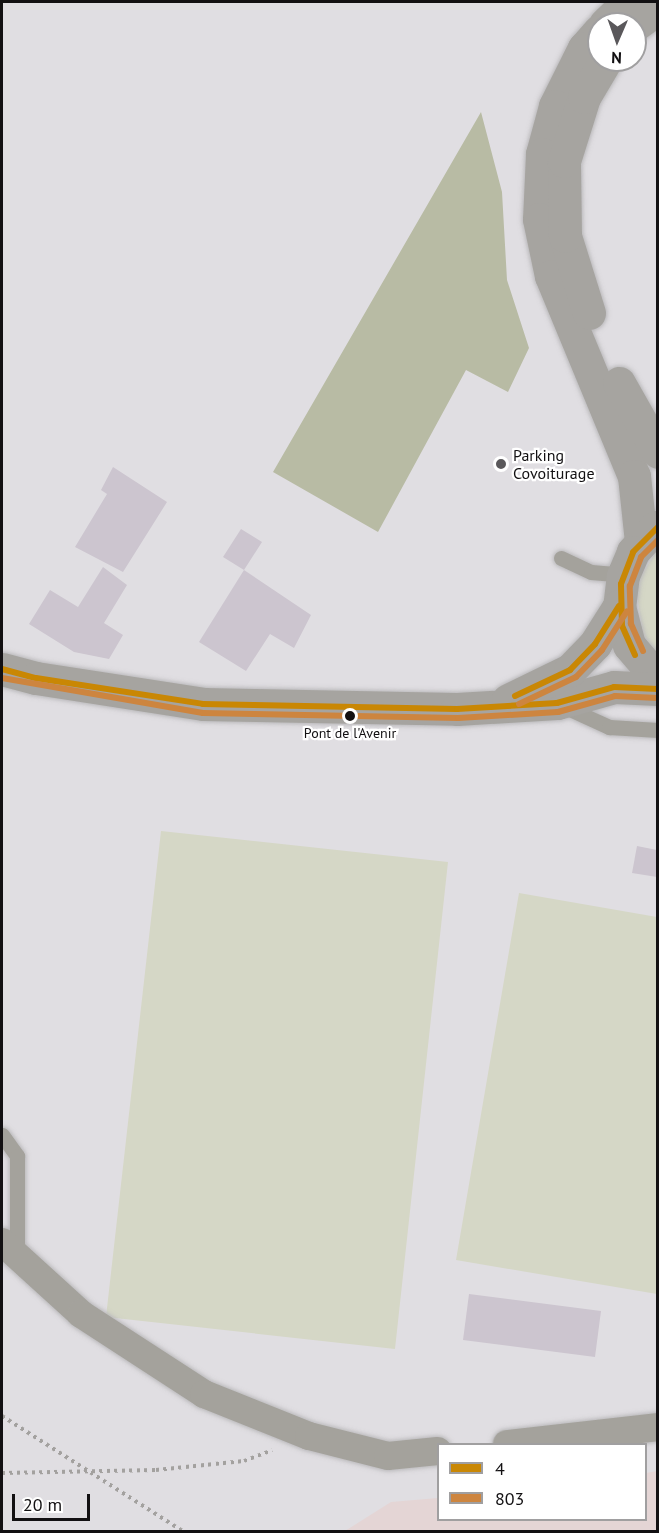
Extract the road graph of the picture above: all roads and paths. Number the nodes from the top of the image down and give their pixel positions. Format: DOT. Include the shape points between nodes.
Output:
graph roads {
  1 [pos="587,45"];
  2 [pos="599,72"];
  3 [pos="657,452"];
  4 [pos="649,534"];
  5 [pos="561,558"];
  6 [pos="621,590"];
  7 [pos="2,669"];
  8 [pos="657,679"];
  9 [pos="657,689"];
  10 [pos="557,703"];
  11 [pos="496,706"];
  12 [pos="657,730"];
  13 [pos="2,1135"];
  14 [pos="9,1249"];
  15 [pos="2,1416"];
  16 [pos="657,1427"];
  17 [pos="309,1436"];
  18 [pos="516,1443"];
  19 [pos="437,1451"];
  20 [pos="89,1472"];
  21 [pos="2,1473"];
  22 [pos="184,1532"];
  1 -- 4 [label="main road" via="555,105 542,154 539,219 551,276 634,476"];
  2 -- 3 [label="main road" via="584,97 564,161 565,236 583,296 622,391"];
  4 -- 6 [label="main road"];
  5 -- 6 [label="lane"];
  6 -- 8 [label="main road" via="630,645"];
  6 -- 11 [label="main road" via="595,644 570,670"];
  7 -- 11 [label="main road" via="36,678 203,704"];
  9 -- 10 [label="main road" via="614,687"];
  10 -- 11 [label="main road"];
  10 -- 12 [label="lane" via="609,727"];
  13 -- 14 [label="lane" via="16,1156"];
  14 -- 17 [label="street" via="81,1314 204,1394"];
  15 -- 20 [label="path"];
  16 -- 18 [label="street"];
  17 -- 19 [label="street" via="388,1456"];
  17 -- 20 [label="path" via="244,1461"];
  20 -- 21 [label="path"];
  20 -- 22 [label="path"];
}
